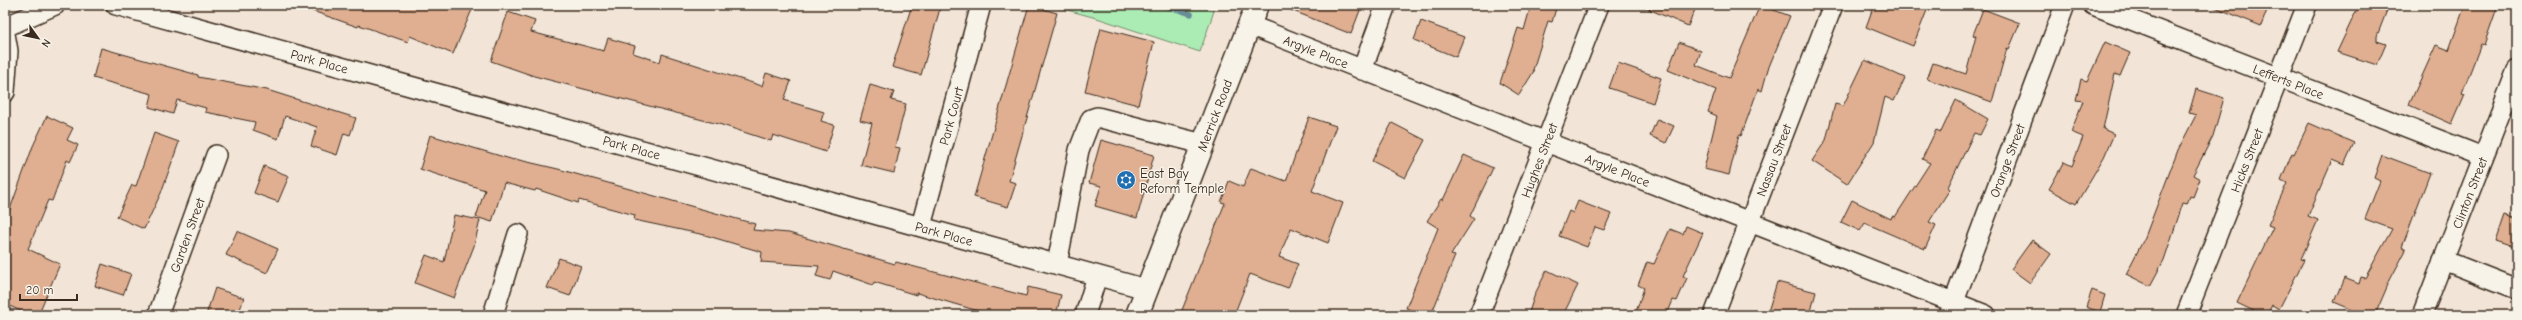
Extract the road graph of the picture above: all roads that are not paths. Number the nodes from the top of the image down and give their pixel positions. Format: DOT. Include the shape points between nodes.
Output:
graph roads {
  1 [pos="55,5"];
  2 [pos="116,5"];
  3 [pos="981,5"];
  4 [pos="1386,5"];
  5 [pos="1599,5"];
  6 [pos="1833,5"];
  7 [pos="2065,5"];
  8 [pos="2093,5"];
  9 [pos="2307,5"];
  10 [pos="1253,15"];
  11 [pos="5,27"];
  12 [pos="5,34"];
  13 [pos="1362,70"];
  14 [pos="2517,70"];
  15 [pos="2278,78"];
  16 [pos="5,92"];
  17 [pos="1546,143"];
  18 [pos="1203,144"];
  19 [pos="216,155"];
  20 [pos="2483,157"];
  21 [pos="1750,223"];
  22 [pos="921,226"];
  23 [pos="518,234"];
  24 [pos="2443,260"];
  25 [pos="1057,264"];
  26 [pos="1097,276"];
  27 [pos="1146,289"];
  28 [pos="2517,289"];
  29 [pos="1952,309"];
  30 [pos="158,315"];
  31 [pos="493,315"];
  32 [pos="1085,315"];
  33 [pos="1136,315"];
  34 [pos="1479,315"];
  35 [pos="1714,315"];
  36 [pos="1986,315"];
  37 [pos="2186,315"];
  38 [pos="2422,315"];
  1 -- 11 [label="street"];
  2 -- 22 [label="street, Park Place"];
  3 -- 22 [label="street, Park Court"];
  4 -- 13 [label="street"];
  5 -- 17 [label="street, Hughes Street"];
  6 -- 21 [label="street, Nassau Street"];
  7 -- 29 [label="street, Orange Street"];
  8 -- 15 [label="street, Lefferts Place"];
  9 -- 15 [label="street, Hicks Street"];
  10 -- 13 [label="street, Argyle Place"];
  10 -- 18 [label="main road, Merrick Road"];
  12 -- 16 [label="street" via="8,51"];
  13 -- 17 [label="street, Argyle Place"];
  14 -- 20 [label="street, Clinton Street"];
  15 -- 20 [label="street, Lefferts Place"];
  15 -- 37 [label="street, Hicks Street"];
  17 -- 21 [label="street, Argyle Place"];
  17 -- 34 [label="street, Hughes Street"];
  18 -- 25 [label="street" via="1097,117 1091,119 1079,150"];
  18 -- 27 [label="main road, Merrick Road"];
  19 -- 30 [label="street, Garden Street"];
  20 -- 24 [label="street, Clinton Street"];
  21 -- 29 [label="street, Argyle Place"];
  21 -- 35 [label="street, Nassau Street"];
  22 -- 25 [label="street, Park Place"];
  23 -- 31 [label="street"];
  24 -- 28 [label="street"];
  24 -- 38 [label="street, Clinton Street"];
  25 -- 26 [label="street, Park Place"];
  26 -- 27 [label="street, Park Place"];
  26 -- 32 [label="street"];
  27 -- 33 [label="main road, Merrick Road"];
  29 -- 36 [label="street, Argyle Place"];
}
